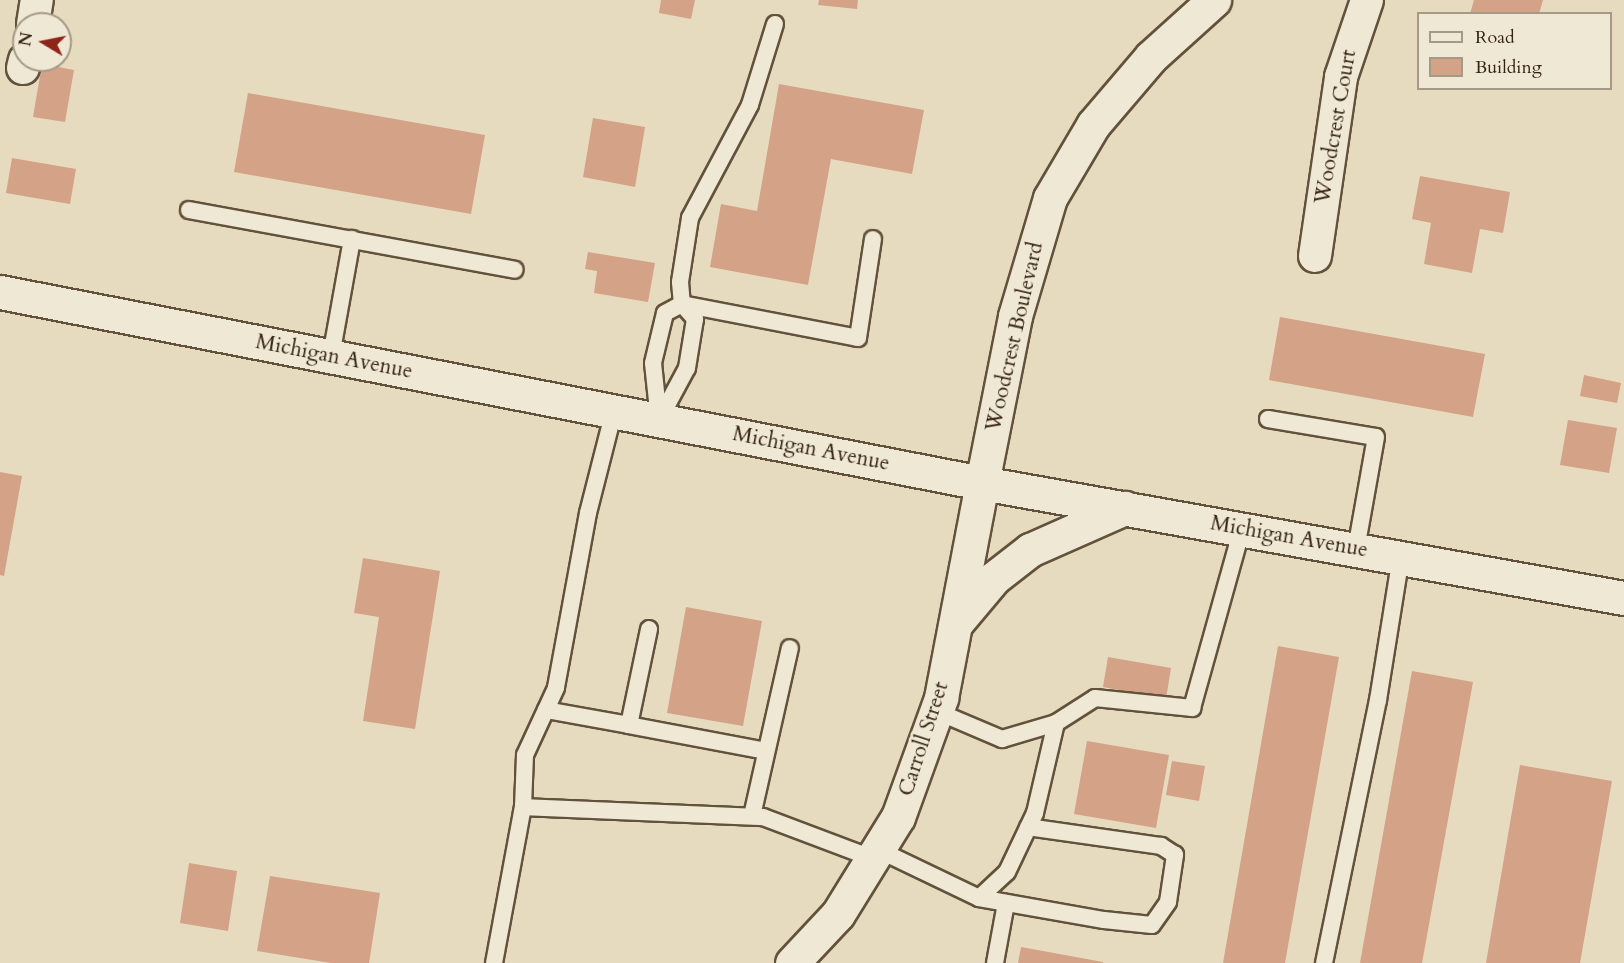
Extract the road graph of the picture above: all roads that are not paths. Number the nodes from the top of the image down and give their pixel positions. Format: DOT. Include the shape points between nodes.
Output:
graph roads {
  1 [pos="1214,0"];
  2 [pos="1367,0"];
  3 [pos="775,24"];
  4 [pos="189,210"];
  5 [pos="352,239"];
  6 [pos="873,240"];
  7 [pos="1315,256"];
  8 [pos="515,270"];
  9 [pos="0,292"];
  10 [pos="682,304"];
  11 [pos="331,356"];
  12 [pos="614,411"];
  13 [pos="1268,418"];
  14 [pos="659,420"];
  15 [pos="982,483"];
  16 [pos="1125,508"];
  17 [pos="1242,529"];
  18 [pos="1356,549"];
  19 [pos="1401,557"];
  20 [pos="1624,598"];
  21 [pos="954,626"];
  22 [pos="649,629"];
  23 [pos="790,648"];
  24 [pos="546,710"];
  25 [pos="936,711"];
  26 [pos="1056,723"];
  27 [pos="629,725"];
  28 [pos="766,751"];
  29 [pos="523,807"];
  30 [pos="752,816"];
  31 [pos="1028,827"];
  32 [pos="877,855"];
  33 [pos="979,898"];
  34 [pos="1006,903"];
  35 [pos="494,963"];
  36 [pos="792,963"];
  37 [pos="995,963"];
  38 [pos="1324,963"];
  1 -- 15 [label="main road, Woodcrest Boulevard" via="1151,57 1093,125 1050,198 1015,316"];
  2 -- 7 [label="street, Woodcrest Court" via="1341,77"];
  3 -- 10 [label="lane" via="750,105 690,218 680,282"];
  4 -- 5 [label="lane"];
  5 -- 8 [label="lane"];
  5 -- 11 [label="lane"];
  6 -- 10 [label="lane" via="858,338"];
  9 -- 11 [label="main road, Michigan Avenue"];
  10 -- 14 [label="lane" via="665,313 653,363"];
  10 -- 14 [label="lane" via="695,319 687,368"];
  11 -- 12 [label="main road, Michigan Avenue"];
  12 -- 14 [label="main road, Michigan Avenue"];
  12 -- 24 [label="lane" via="588,513 556,688"];
  13 -- 18 [label="lane" via="1376,437"];
  14 -- 15 [label="main road, Michigan Avenue"];
  15 -- 16 [label="main road, Michigan Avenue"];
  15 -- 21 [label="main road, Carroll Street"];
  16 -- 17 [label="main road, Michigan Avenue"];
  16 -- 21 [label="main road" via="1030,550 994,578"];
  17 -- 18 [label="main road, Michigan Avenue"];
  17 -- 26 [label="lane" via="1192,708 1095,698"];
  18 -- 19 [label="main road, Michigan Avenue"];
  19 -- 20 [label="main road, Michigan Avenue"];
  19 -- 38 [label="lane" via="1378,700"];
  21 -- 25 [label="main road, Carroll Street"];
  22 -- 27 [label="lane"];
  23 -- 28 [label="lane"];
  24 -- 27 [label="lane"];
  24 -- 29 [label="lane" via="525,755"];
  25 -- 26 [label="lane" via="1002,739"];
  25 -- 32 [label="main road, Carroll Street" via="898,817"];
  26 -- 31 [label="lane"];
  27 -- 28 [label="lane"];
  28 -- 30 [label="lane"];
  29 -- 30 [label="lane"];
  29 -- 35 [label="lane"];
  30 -- 32 [label="lane"];
  31 -- 33 [label="lane" via="1007,872"];
  31 -- 34 [label="lane" via="1161,846 1175,855 1168,902 1152,925"];
  32 -- 33 [label="lane"];
  32 -- 36 [label="main road, Carroll Street" via="838,914"];
  33 -- 34 [label="lane"];
  34 -- 37 [label="lane"];
}
